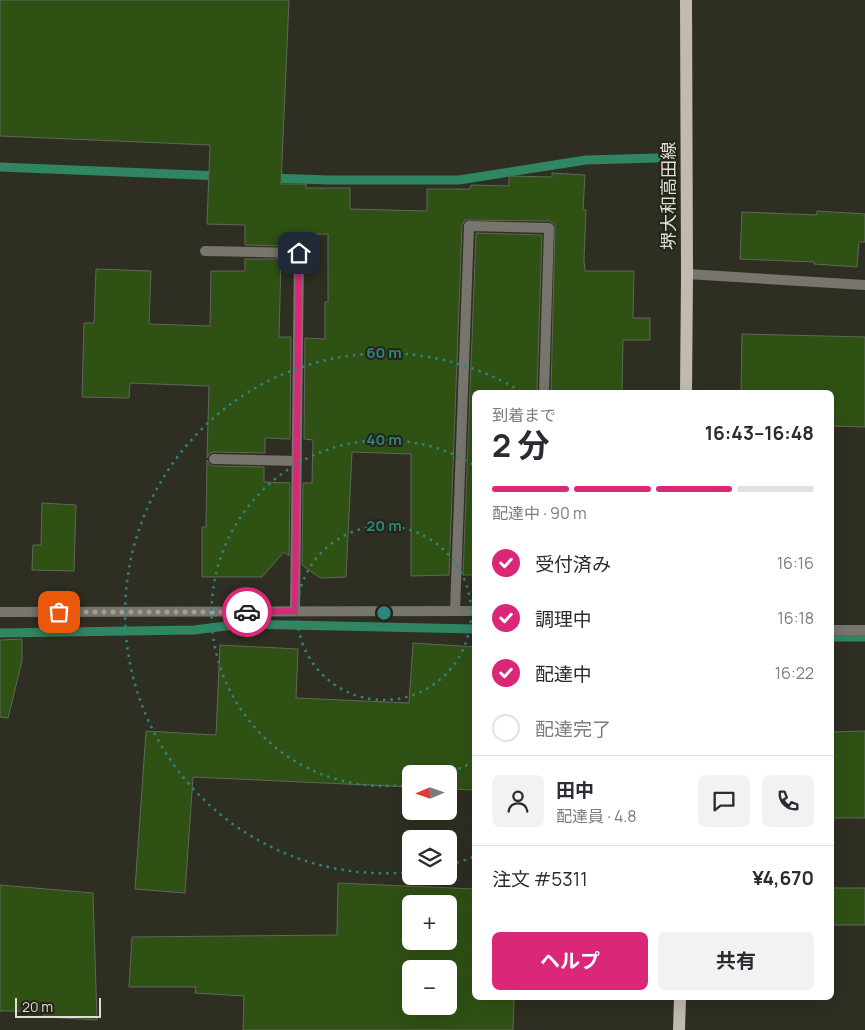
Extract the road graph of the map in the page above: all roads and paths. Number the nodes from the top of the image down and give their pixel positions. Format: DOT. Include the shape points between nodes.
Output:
graph roads {
  1 [pos="686,0"];
  2 [pos="205,251"];
  3 [pos="688,274"];
  4 [pos="865,285"];
  5 [pos="544,390"];
  6 [pos="686,390"];
  7 [pos="214,459"];
  8 [pos="297,461"];
  9 [pos="295,611"];
  10 [pos="455,611"];
  11 [pos="472,611"];
  12 [pos="0,612"];
  13 [pos="834,630"];
  14 [pos="865,630"];
  15 [pos="680,1000"];
  16 [pos="679,1030"];
  1 -- 3 [label="main road, 堺大和高田線"];
  2 -- 8 [label="street" via="299,253"];
  3 -- 4 [label="street"];
  3 -- 6 [label="main road, 堺大和高田線"];
  5 -- 10 [label="street" via="549,228 469,226"];
  7 -- 8 [label="street"];
  8 -- 9 [label="street"];
  9 -- 10 [label="street"];
  9 -- 12 [label="street"];
  10 -- 11 [label="street"];
  13 -- 14 [label="street"];
  15 -- 16 [label="main road"];
}
